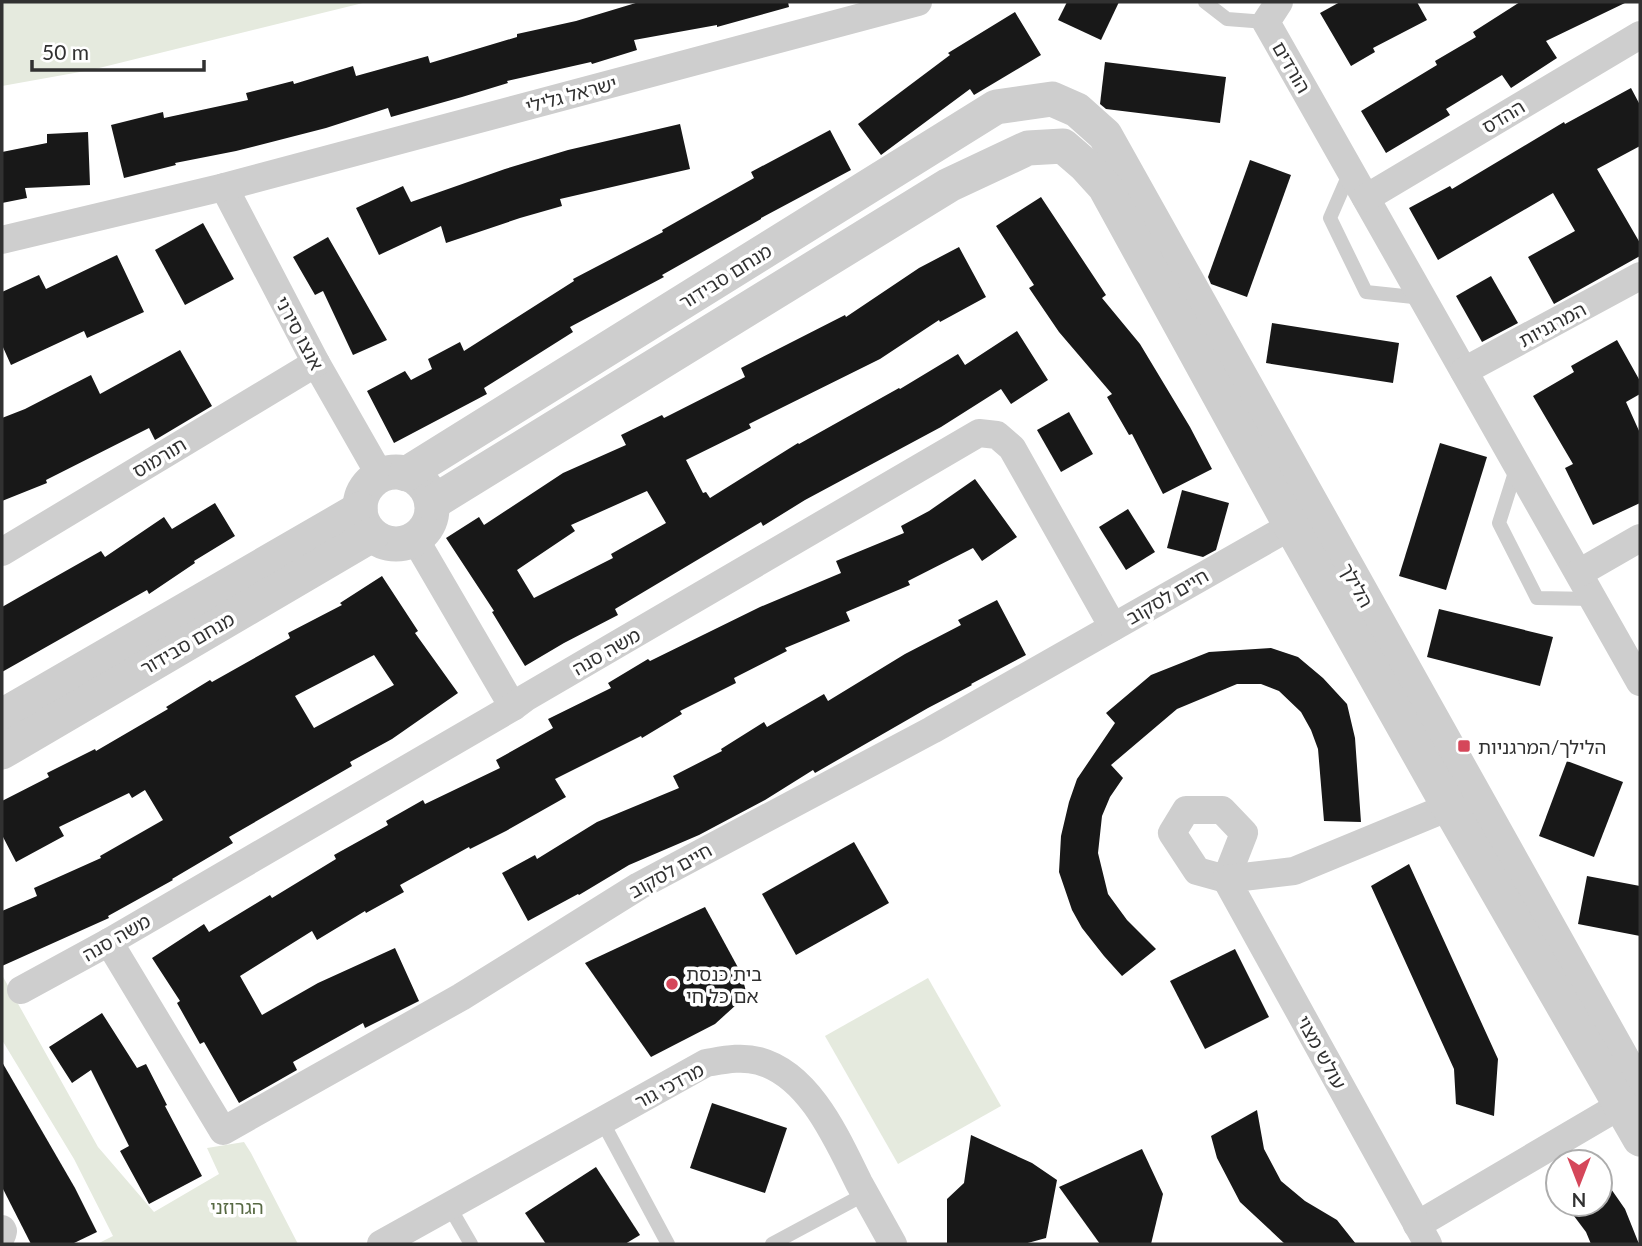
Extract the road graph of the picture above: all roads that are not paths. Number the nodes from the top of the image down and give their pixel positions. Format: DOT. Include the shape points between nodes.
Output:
graph roads {
  1 [pos="918,2"];
  2 [pos="1205,2"];
  3 [pos="1273,12"];
  4 [pos="1640,35"];
  5 [pos="1052,99"];
  6 [pos="1063,146"];
  7 [pos="1351,171"];
  8 [pos="224,187"];
  9 [pos="1366,198"];
  10 [pos="2,240"];
  11 [pos="1640,276"];
  12 [pos="1423,298"];
  13 [pos="316,363"];
  14 [pos="1464,371"];
  15 [pos="1518,465"];
  16 [pos="393,475"];
  17 [pos="432,503"];
  18 [pos="1303,519"];
  19 [pos="366,522"];
  20 [pos="1640,538"];
  21 [pos="415,539"];
  22 [pos="2,552"];
  23 [pos="1579,573"];
  24 [pos="1593,599"];
  25 [pos="1113,627"];
  26 [pos="1640,682"];
  27 [pos="513,707"];
  28 [pos="2,716"];
  29 [pos="2,752"];
  30 [pos="1449,807"];
  31 [pos="109,942"];
  32 [pos="22,990"];
  33 [pos="1629,1082"];
  34 [pos="602,1121"];
  35 [pos="1640,1139"];
  36 [pos="865,1194"];
  37 [pos="449,1206"];
  38 [pos="2,1229"];
  39 [pos="1423,1234"];
  40 [pos="2,1235"];
  41 [pos="381,1244"];
  42 [pos="471,1244"];
  43 [pos="668,1244"];
  44 [pos="772,1244"];
  45 [pos="893,1244"];
  1 -- 8 [label="street, ישראל גלילי"];
  2 -- 3 [label="lane, הורדים" via="1227,19"];
  3 -- 7 [label="street, הורדים"];
  4 -- 9 [label="street, ההדס"];
  5 -- 16 [label="street, מנחם סבידור" via="996,107"];
  5 -- 18 [label="street, הלילך" via="1077,110 1105,135"];
  6 -- 17 [label="street, מנחם סבידור" via="1028,148 949,185"];
  6 -- 18 [label="street, הלילך" via="1105,187"];
  7 -- 9 [label="street, הורדים"];
  7 -- 12 [label="lane" via="1330,218 1366,292"];
  8 -- 10 [label="street, ישראל גלילי"];
  8 -- 13 [label="street, אנצו סירני"];
  9 -- 12 [label="street, הורדים"];
  11 -- 14 [label="street, המרגניות"];
  12 -- 14 [label="street, הורדים"];
  13 -- 16 [label="street, אנצו סירני"];
  13 -- 22 [label="street, תורמוס"];
  14 -- 15 [label="street, הורדים"];
  15 -- 23 [label="street, הורדים"];
  15 -- 24 [label="lane" via="1499,523 1537,597"];
  16 -- 17 [label="street" via="415,478"];
  16 -- 19 [label="street" via="372,482 366,490 362,499"];
  17 -- 21 [label="street" via="429,523"];
  18 -- 25 [label="street, חיים לסקוב"];
  18 -- 30 [label="street, הלילך"];
  18 -- 33 [label="street, הלילך"];
  19 -- 21 [label="street" via="388,543"];
  19 -- 28 [label="street, מנחם סבידור"];
  19 -- 29 [label="street, מנחם סבידור"];
  20 -- 23 [label="street"];
  21 -- 27 [label="street"];
  23 -- 24 [label="street, הורדים"];
  24 -- 26 [label="street, הורדים"];
  25 -- 27 [label="street, משה סנה" via="1012,448 997,435 979,433"];
  25 -- 31 [label="street, חיים לסקוב" via="932,730 639,886 461,997 223,1131"];
  27 -- 31 [label="street, משה סנה"];
  30 -- 33 [label="street, הלילך"];
  30 -- 39 [label="street, עולש מצוי" via="1294,872 1226,879"];
  31 -- 32 [label="street, משה סנה"];
  33 -- 35 [label="street, הלילך"];
  33 -- 39 [label="street, עולש מצוי"];
  34 -- 36 [label="street, מרדכי גור" via="706,1063 736,1058 759,1061 784,1072 808,1095 825,1117"];
  34 -- 37 [label="street, מרדכי גור"];
  34 -- 43 [label="lane"];
  36 -- 44 [label="lane"];
  36 -- 45 [label="street, מרדכי גור"];
  37 -- 41 [label="street, מרדכי גור"];
  37 -- 42 [label="lane"];
  38 -- 40 [label="street"];
}
